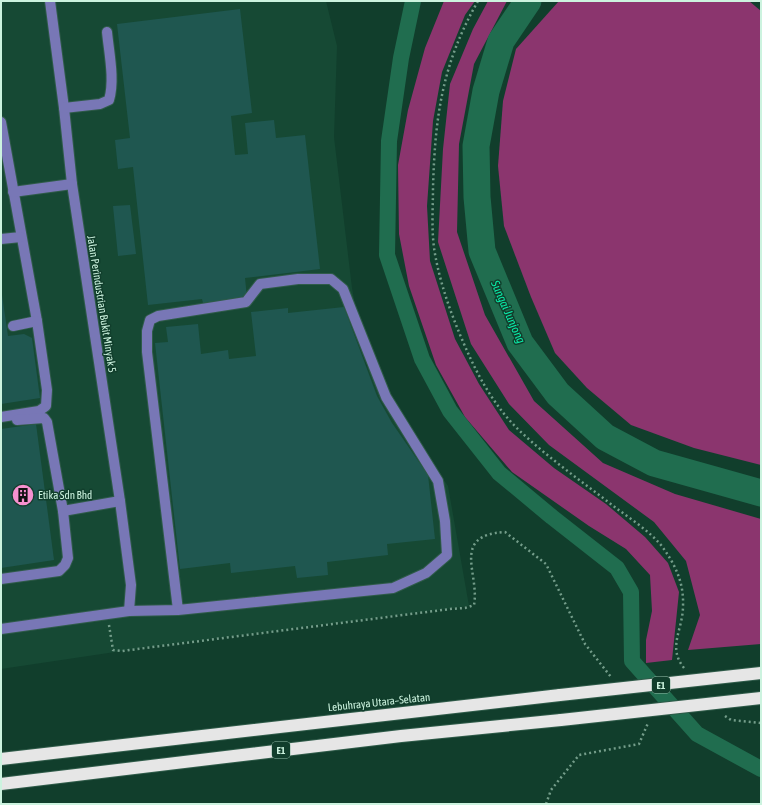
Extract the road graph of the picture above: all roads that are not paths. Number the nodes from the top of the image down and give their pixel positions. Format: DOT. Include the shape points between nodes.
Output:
graph roads {
  1 [pos="50,1"];
  2 [pos="107,32"];
  3 [pos="64,108"];
  4 [pos="1,122"];
  5 [pos="72,184"];
  6 [pos="13,192"];
  7 [pos="21,237"];
  8 [pos="1,239"];
  9 [pos="38,321"];
  10 [pos="12,326"];
  11 [pos="1,417"];
  12 [pos="1,422"];
  13 [pos="120,501"];
  14 [pos="63,511"];
  15 [pos="1,579"];
  16 [pos="129,610"];
  17 [pos="178,610"];
  18 [pos="1,629"];
  19 [pos="761,673"];
  20 [pos="761,698"];
  21 [pos="1,759"];
  22 [pos="1,784"];
  1 -- 3 [label="street, Jalan Perindustrian Bukit Minyak 5"];
  2 -- 3 [label="street" via="111,93 109,100 100,104"];
  3 -- 5 [label="street, Jalan Perindustrian Bukit Minyak 5"];
  4 -- 6 [label="street"];
  5 -- 6 [label="street"];
  5 -- 13 [label="street, Jalan Perindustrian Bukit Minyak 5"];
  6 -- 7 [label="street"];
  7 -- 8 [label="street"];
  7 -- 9 [label="street"];
  9 -- 10 [label="street"];
  9 -- 11 [label="street" via="47,390 46,406 39,411"];
  12 -- 14 [label="street" via="44,418 47,422"];
  13 -- 14 [label="street"];
  13 -- 16 [label="street, Jalan Perindustrian Bukit Minyak 5" via="131,585"];
  14 -- 15 [label="street" via="68,558 65,566 59,571"];
  16 -- 17 [label="street"];
  16 -- 18 [label="street"];
  17 -- 17 [label="street" via="393,588 426,573 447,554 438,481 386,397 343,290 331,279 298,279 260,284 246,302 158,316 150,320 147,352"];
  19 -- 21 [label="highway, Lebuhraya Utara–Selatan / E1, bridge"];
  20 -- 22 [label="highway, E1, bridge" via="401,736"];
}
